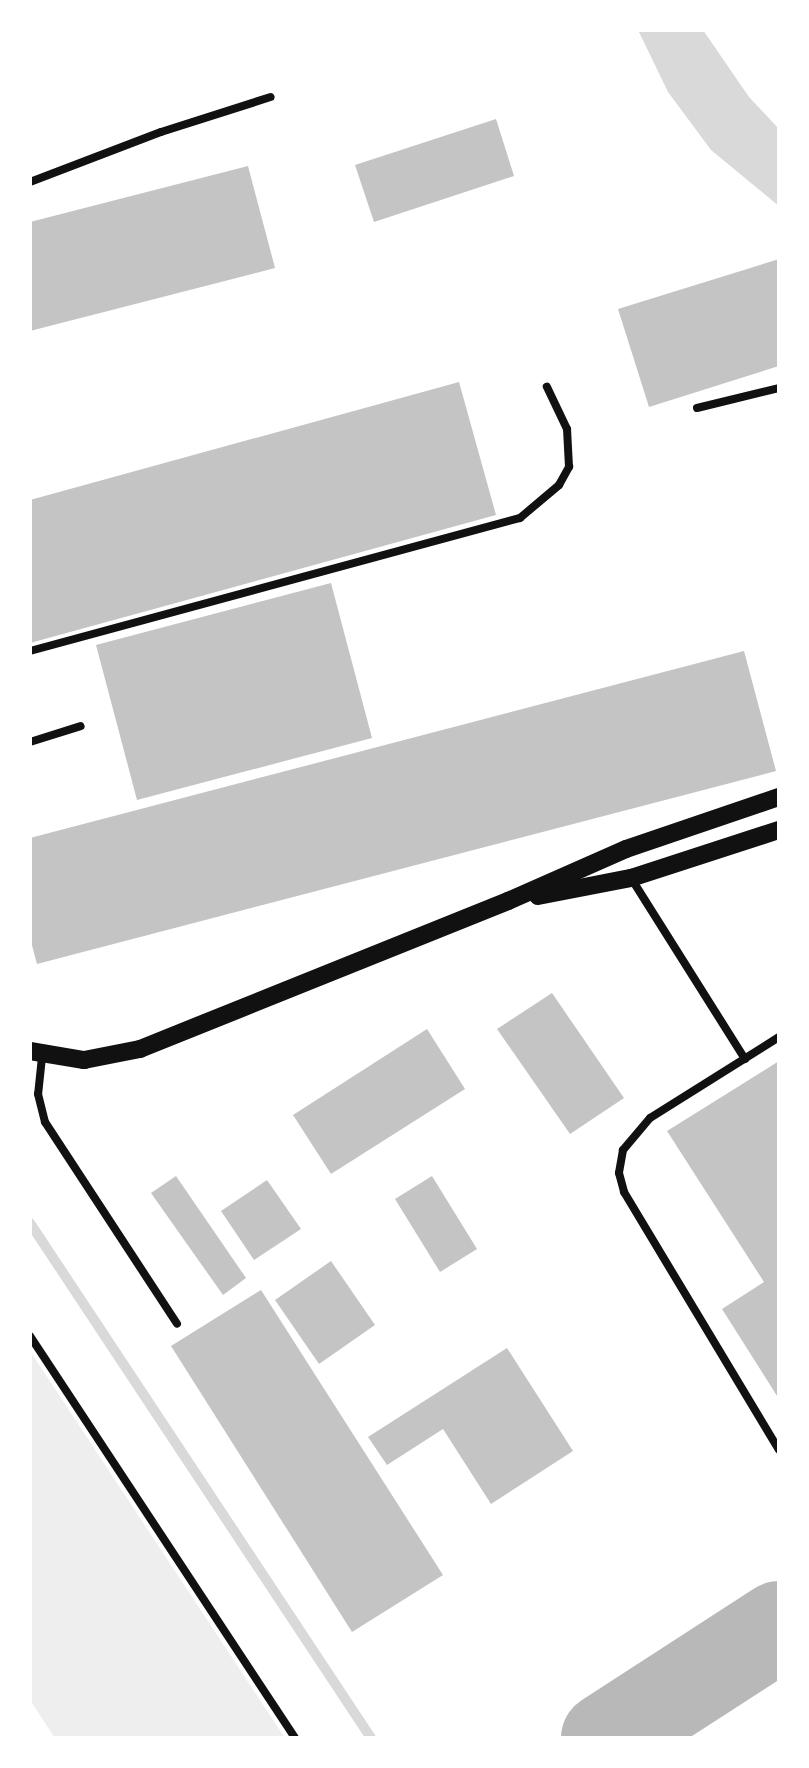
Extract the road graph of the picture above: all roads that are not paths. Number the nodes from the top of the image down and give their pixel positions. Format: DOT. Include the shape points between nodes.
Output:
graph roads {
  1 [pos="272,97"];
  2 [pos="30,182"];
  3 [pos="547,387"];
  4 [pos="779,388"];
  5 [pos="697,408"];
  6 [pos="30,651"];
  7 [pos="80,726"];
  8 [pos="30,742"];
  9 [pos="779,797"];
  10 [pos="779,830"];
  11 [pos="632,878"];
  12 [pos="508,901"];
  13 [pos="779,1037"];
  14 [pos="36,1054"];
  15 [pos="746,1058"];
  16 [pos="178,1324"];
  17 [pos="30,1336"];
  18 [pos="779,1450"];
  19 [pos="295,1738"];
  1 -- 2 [label="lane"];
  3 -- 6 [label="lane" via="567,429 569,467 520,518"];
  4 -- 5 [label="lane"];
  7 -- 8 [label="lane"];
  9 -- 12 [label="street" via="626,849"];
  10 -- 11 [label="street"];
  11 -- 12 [label="street"];
  11 -- 15 [label="lane"];
  12 -- 14 [label="street" via="140,1049 84,1060"];
  13 -- 15 [label="lane"];
  14 -- 16 [label="lane" via="45,1122"];
  15 -- 18 [label="lane" via="650,1118 622,1150 620,1174 624,1192"];
  17 -- 19 [label="lane"];
}
